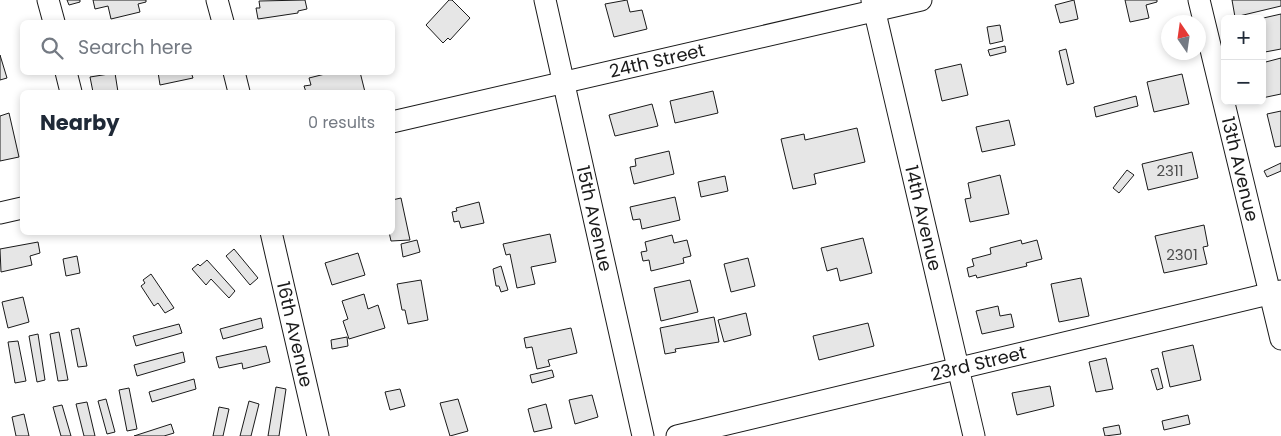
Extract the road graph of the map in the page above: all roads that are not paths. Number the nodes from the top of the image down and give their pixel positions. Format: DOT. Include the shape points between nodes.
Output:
graph roads {
  1 [pos="48,0"];
  2 [pos="217,0"];
  3 [pos="545,0"];
  4 [pos="922,0"];
  5 [pos="1199,0"];
  6 [pos="873,6"];
  7 [pos="53,20"];
  8 [pos="222,20"];
  9 [pos="67,75"];
  10 [pos="235,75"];
  11 [pos="564,82"];
  12 [pos="70,90"];
  13 [pos="238,90"];
  14 [pos="395,121"];
  15 [pos="20,208"];
  16 [pos="0,213"];
  17 [pos="273,235"];
  18 [pos="1276,293"];
  19 [pos="1281,339"];
  20 [pos="959,369"];
  21 [pos="318,436"];
  22 [pos="643,436"];
  23 [pos="677,436"];
  24 [pos="974,436"];
  1 -- 7 [label="street"];
  2 -- 8 [label="street"];
  3 -- 11 [label="street, 15th Avenue"];
  4 -- 6 [label="street, 24th Street"];
  5 -- 18 [label="street, 13th Avenue"];
  6 -- 11 [label="street, 24th Street"];
  6 -- 20 [label="street, 14th Avenue"];
  9 -- 12 [label="street"];
  10 -- 13 [label="street"];
  11 -- 14 [label="street, 24th Street"];
  11 -- 22 [label="street, 15th Avenue"];
  15 -- 16 [label="street"];
  17 -- 21 [label="street, 16th Avenue"];
  18 -- 19 [label="street, 13th Avenue"];
  18 -- 20 [label="street, 23rd Street"];
  20 -- 23 [label="street, 23rd Street"];
  20 -- 24 [label="street, 14th Avenue"];
}
